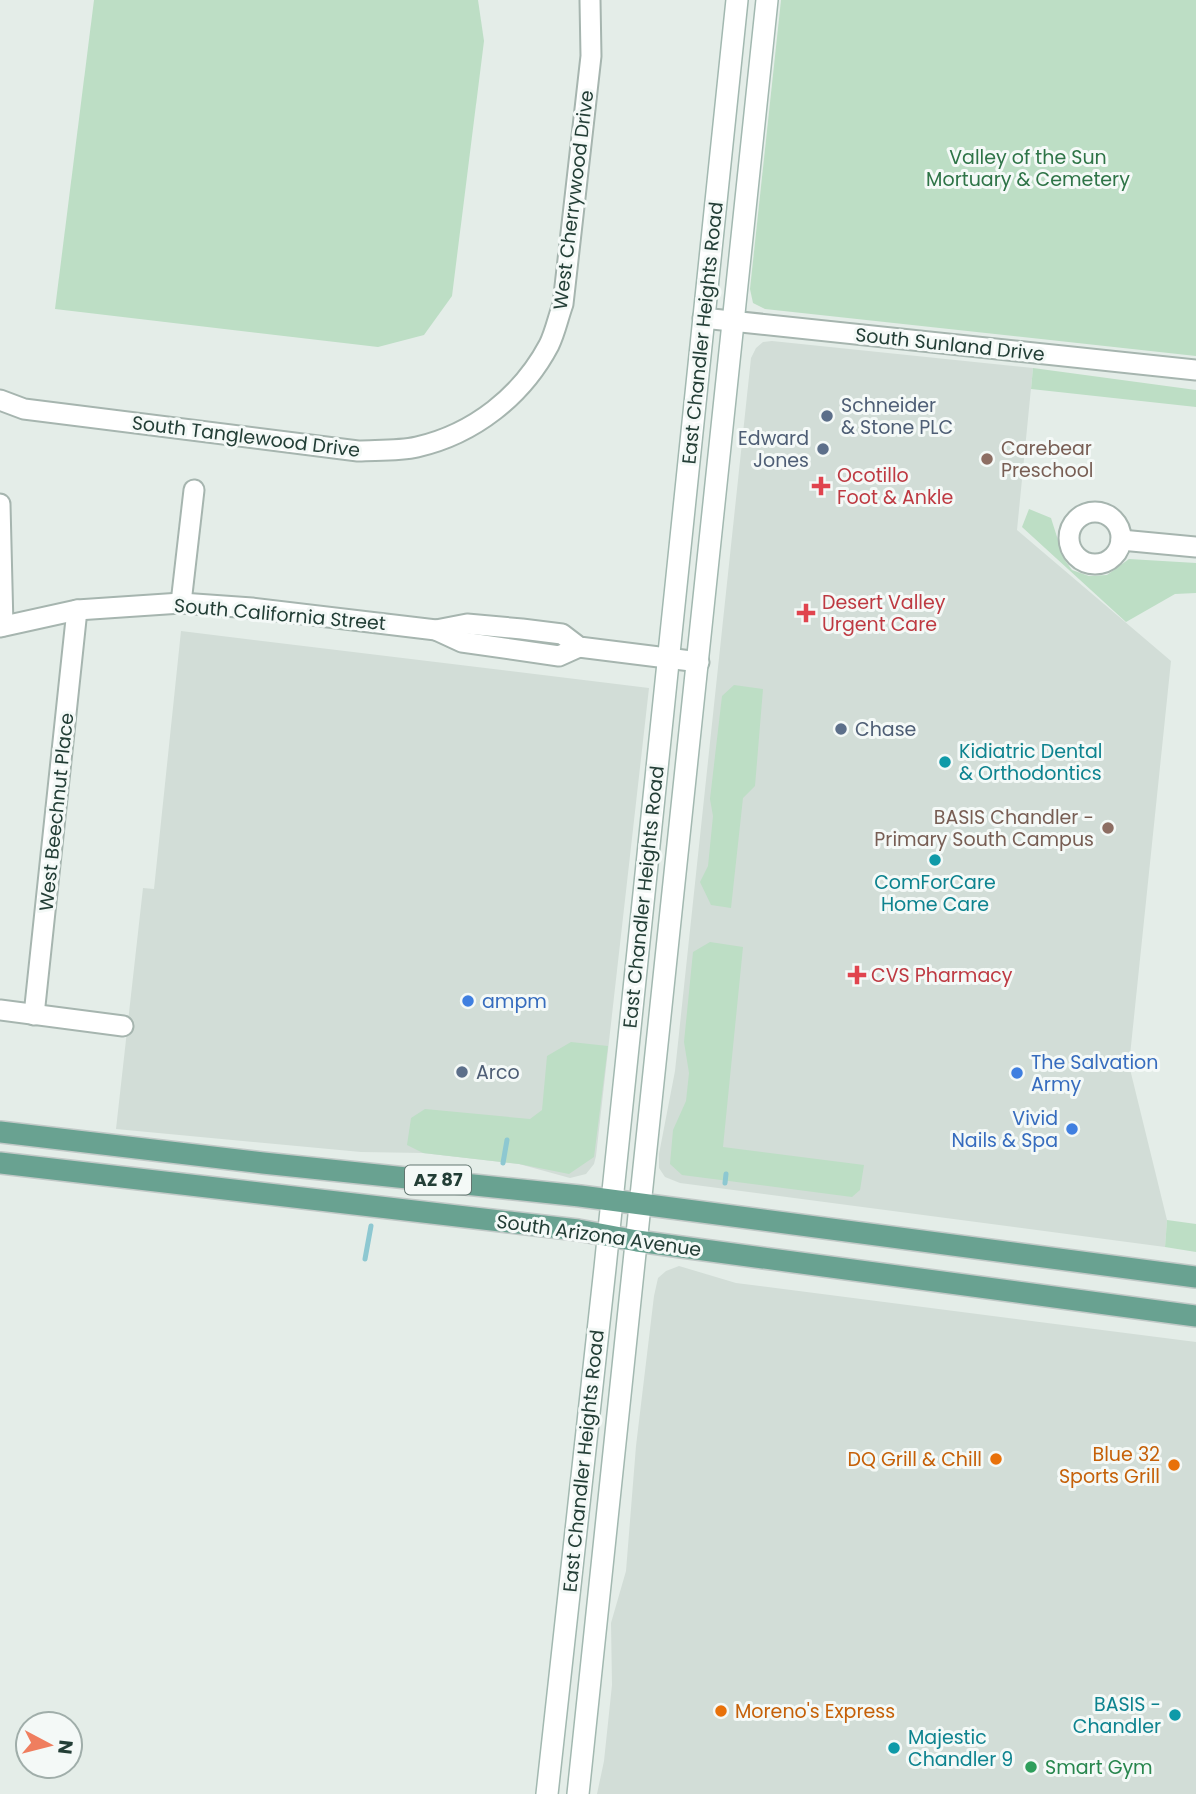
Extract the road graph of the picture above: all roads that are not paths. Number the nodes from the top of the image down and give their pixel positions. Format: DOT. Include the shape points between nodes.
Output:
graph roads {
  1 [pos="590,0"];
  2 [pos="737,0"];
  3 [pos="767,0"];
  4 [pos="703,318"];
  5 [pos="734,321"];
  6 [pos="1196,370"];
  7 [pos="0,400"];
  8 [pos="487,418"];
  9 [pos="194,490"];
  10 [pos="0,504"];
  11 [pos="1121,540"];
  12 [pos="1196,547"];
  13 [pos="181,603"];
  14 [pos="77,610"];
  15 [pos="2,626"];
  16 [pos="522,629"];
  17 [pos="436,630"];
  18 [pos="579,646"];
  19 [pos="520,651"];
  20 [pos="669,657"];
  21 [pos="699,662"];
  22 [pos="660,747"];
  23 [pos="689,750"];
  24 [pos="0,1010"];
  25 [pos="34,1015"];
  26 [pos="124,1026"];
  27 [pos="0,1132"];
  28 [pos="160,1151"];
  29 [pos="0,1163"];
  30 [pos="157,1180"];
  31 [pos="612,1200"];
  32 [pos="641,1204"];
  33 [pos="608,1235"];
  34 [pos="637,1241"];
  35 [pos="1196,1277"];
  36 [pos="1196,1316"];
  37 [pos="547,1794"];
  38 [pos="578,1794"];
  1 -- 8 [label="street, West Cherrywood Drive" via="591,56 563,304 550,343 528,378"];
  2 -- 4 [label="main road, East Chandler Heights Road"];
  3 -- 5 [label="main road, East Chandler Heights Road"];
  4 -- 5 [label="street, South Sunland Drive"];
  4 -- 20 [label="main road, East Chandler Heights Road"];
  5 -- 6 [label="street, South Sunland Drive"];
  5 -- 21 [label="main road, East Chandler Heights Road"];
  7 -- 8 [label="street, South Tanglewood Drive" via="24,409 358,451 414,448 448,439"];
  9 -- 13 [label="street"];
  10 -- 15 [label="street"];
  11 -- 12 [label="street"];
  13 -- 14 [label="street, South California Street"];
  13 -- 17 [label="street, South California Street"];
  14 -- 15 [label="street, South California Street"];
  14 -- 25 [label="street, West Beechnut Place"];
  16 -- 17 [label="street, South California Street" via="467,624"];
  16 -- 18 [label="street, South California Street" via="562,634"];
  16 -- 19 [label="street"];
  17 -- 19 [label="street, South California Street" via="462,642"];
  18 -- 19 [label="street, South California Street" via="559,656"];
  18 -- 20 [label="street, South California Street"];
  20 -- 21 [label="street, South California Street"];
  20 -- 22 [label="main road, East Chandler Heights Road"];
  21 -- 23 [label="main road, East Chandler Heights Road"];
  22 -- 23 [label="main road"];
  22 -- 31 [label="main road, East Chandler Heights Road"];
  23 -- 32 [label="main road, East Chandler Heights Road"];
  24 -- 25 [label="street"];
  25 -- 26 [label="street"];
  27 -- 28 [label="main road, South Arizona Avenue / AZ 87"];
  28 -- 30 [label="main road"];
  28 -- 31 [label="main road, South Arizona Avenue / AZ 87"];
  29 -- 30 [label="main road, South Arizona Avenue / AZ 87"];
  30 -- 33 [label="main road, South Arizona Avenue / AZ 87"];
  31 -- 32 [label="main road, South Arizona Avenue / AZ 87"];
  31 -- 33 [label="main road, East Chandler Heights Road"];
  32 -- 34 [label="main road, East Chandler Heights Road"];
  32 -- 35 [label="main road, South Arizona Avenue / AZ 87"];
  33 -- 34 [label="main road, South Arizona Avenue / AZ 87"];
  33 -- 37 [label="main road, East Chandler Heights Road"];
  34 -- 36 [label="main road, South Arizona Avenue / AZ 87"];
  34 -- 38 [label="main road, East Chandler Heights Road"];
}
